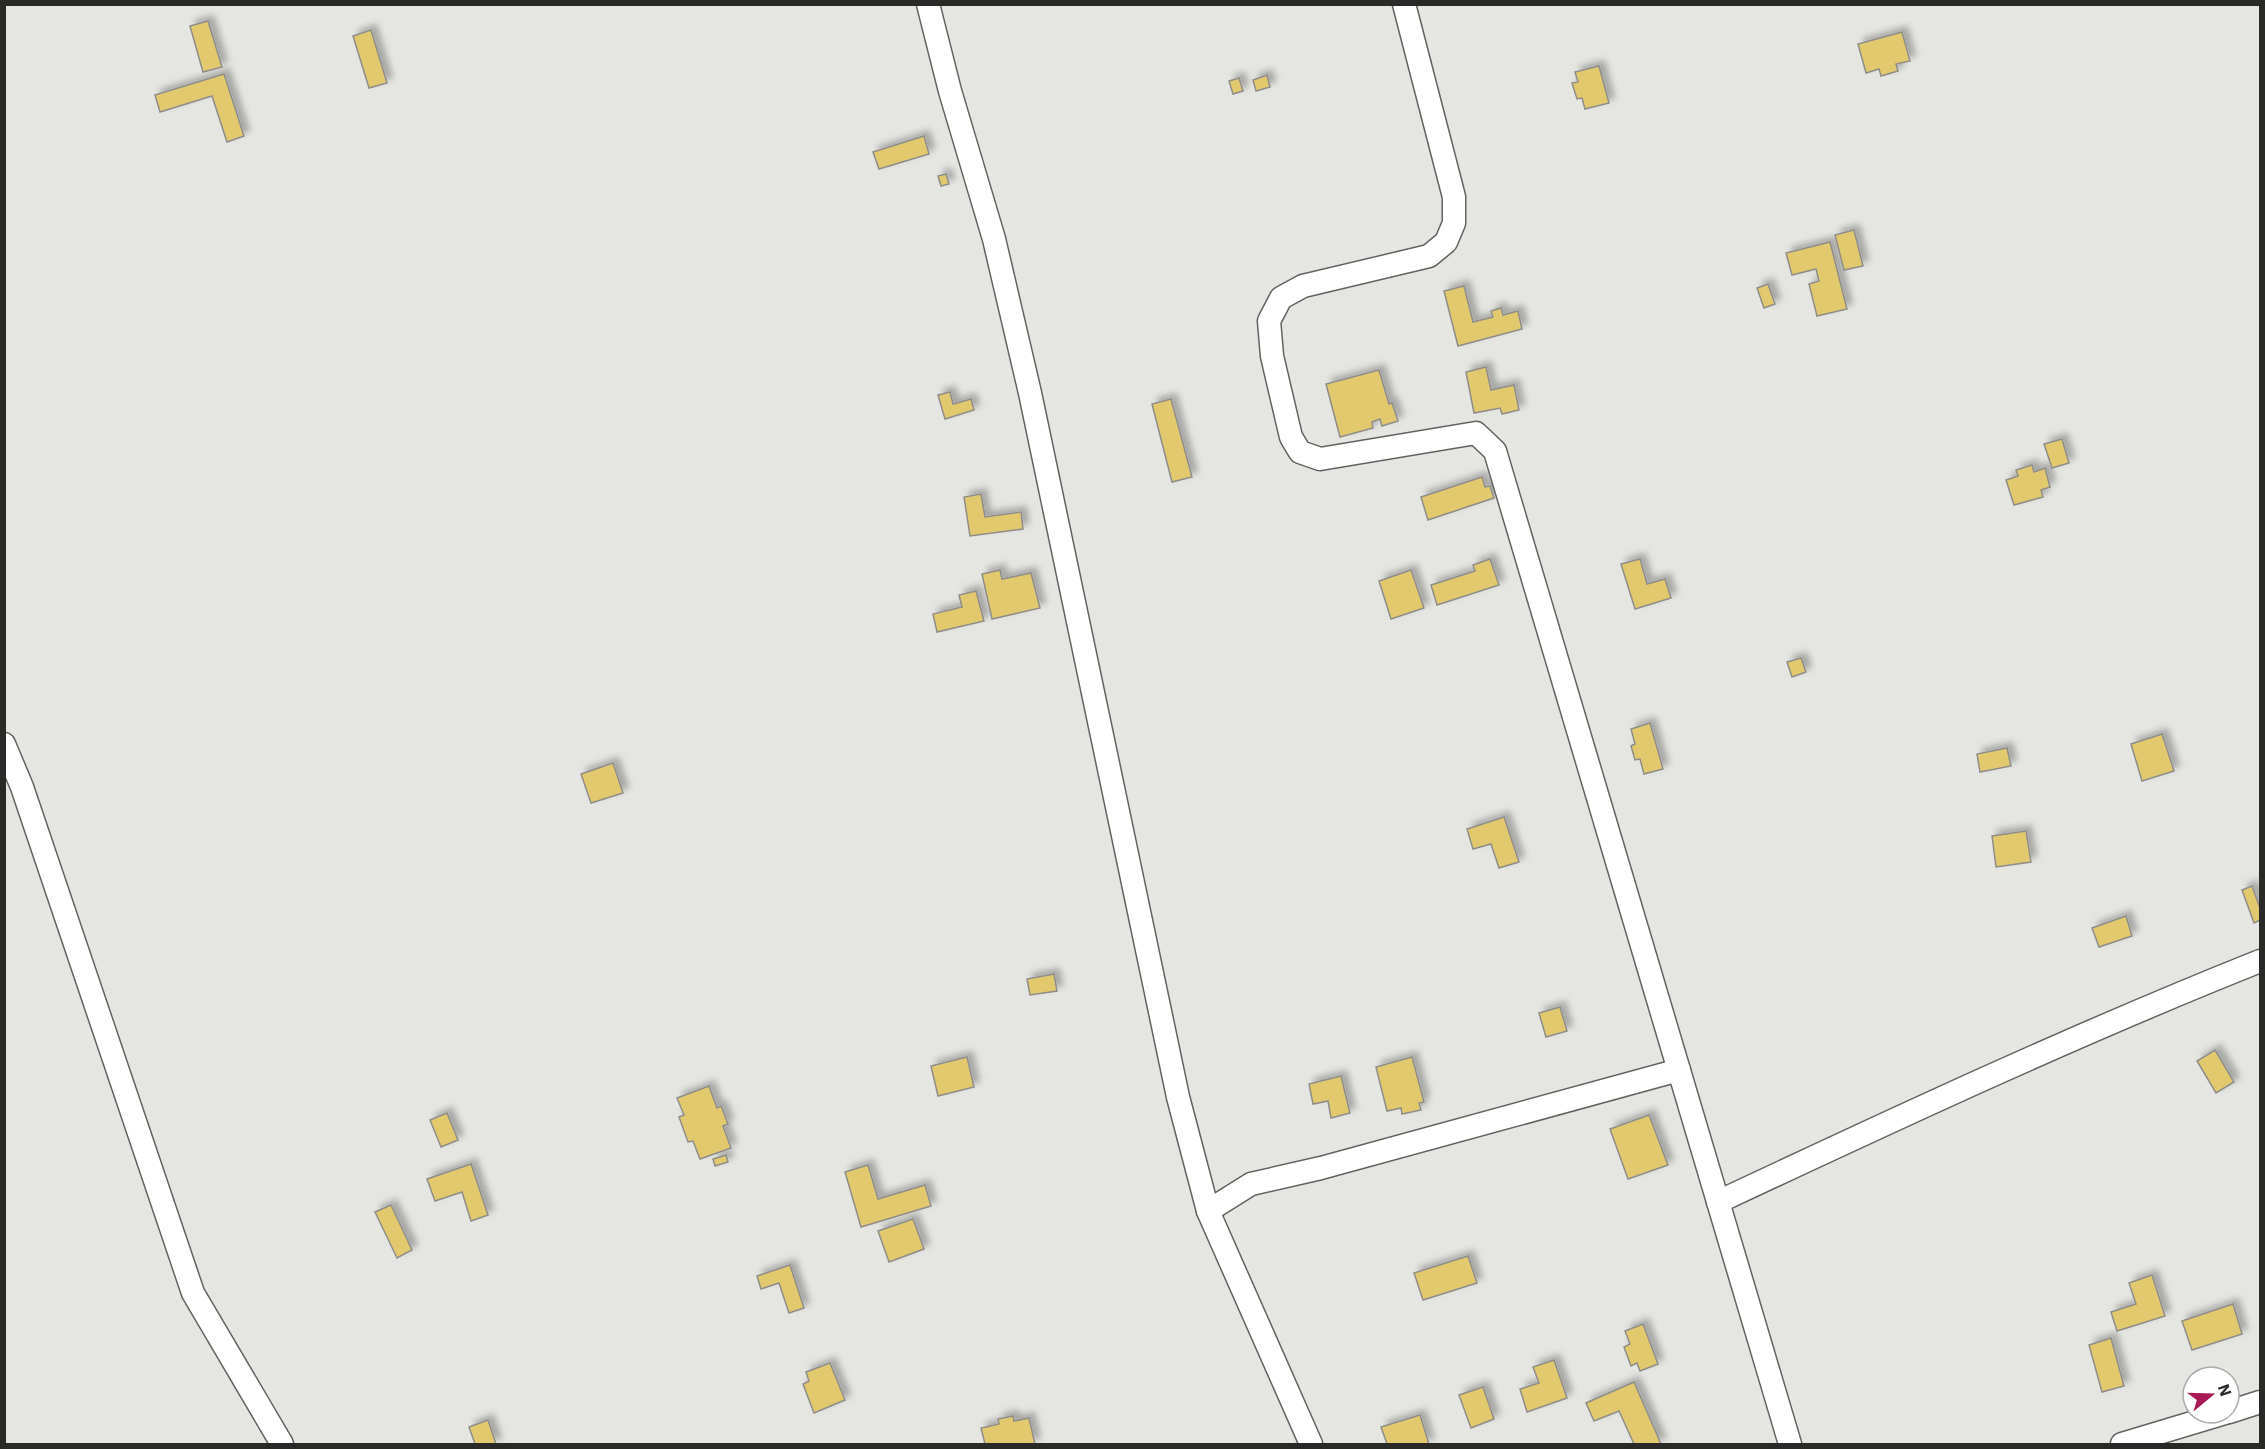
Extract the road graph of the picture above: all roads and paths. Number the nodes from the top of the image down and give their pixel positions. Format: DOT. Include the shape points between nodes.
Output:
graph roads {
  1 [pos="928,4"];
  2 [pos="1404,4"];
  3 [pos="4,744"];
  4 [pos="2260,961"];
  5 [pos="1679,1070"];
  6 [pos="1718,1202"];
  7 [pos="1208,1211"];
  8 [pos="2260,1402"];
  9 [pos="2241,1408"];
  10 [pos="2185,1425"];
  11 [pos="282,1444"];
  12 [pos="1311,1444"];
  13 [pos="1790,1444"];
  14 [pos="2122,1444"];
  1 -- 7 [label="street" via="994,239 1028,382 1178,1097"];
  2 -- 5 [label="street" via="1454,197 1454,223 1446,242 1429,256 1303,286 1281,298 1269,321 1291,437 1300,452 1320,459 1476,433 1496,451"];
  3 -- 11 [label="street" via="22,787 193,1293"];
  4 -- 6 [label="street" via="1904,1114"];
  5 -- 6 [label="street"];
  5 -- 7 [label="street" via="1251,1184"];
  6 -- 13 [label="street"];
  7 -- 12 [label="street"];
  8 -- 9 [label="street"];
  10 -- 14 [label="street"];
}
